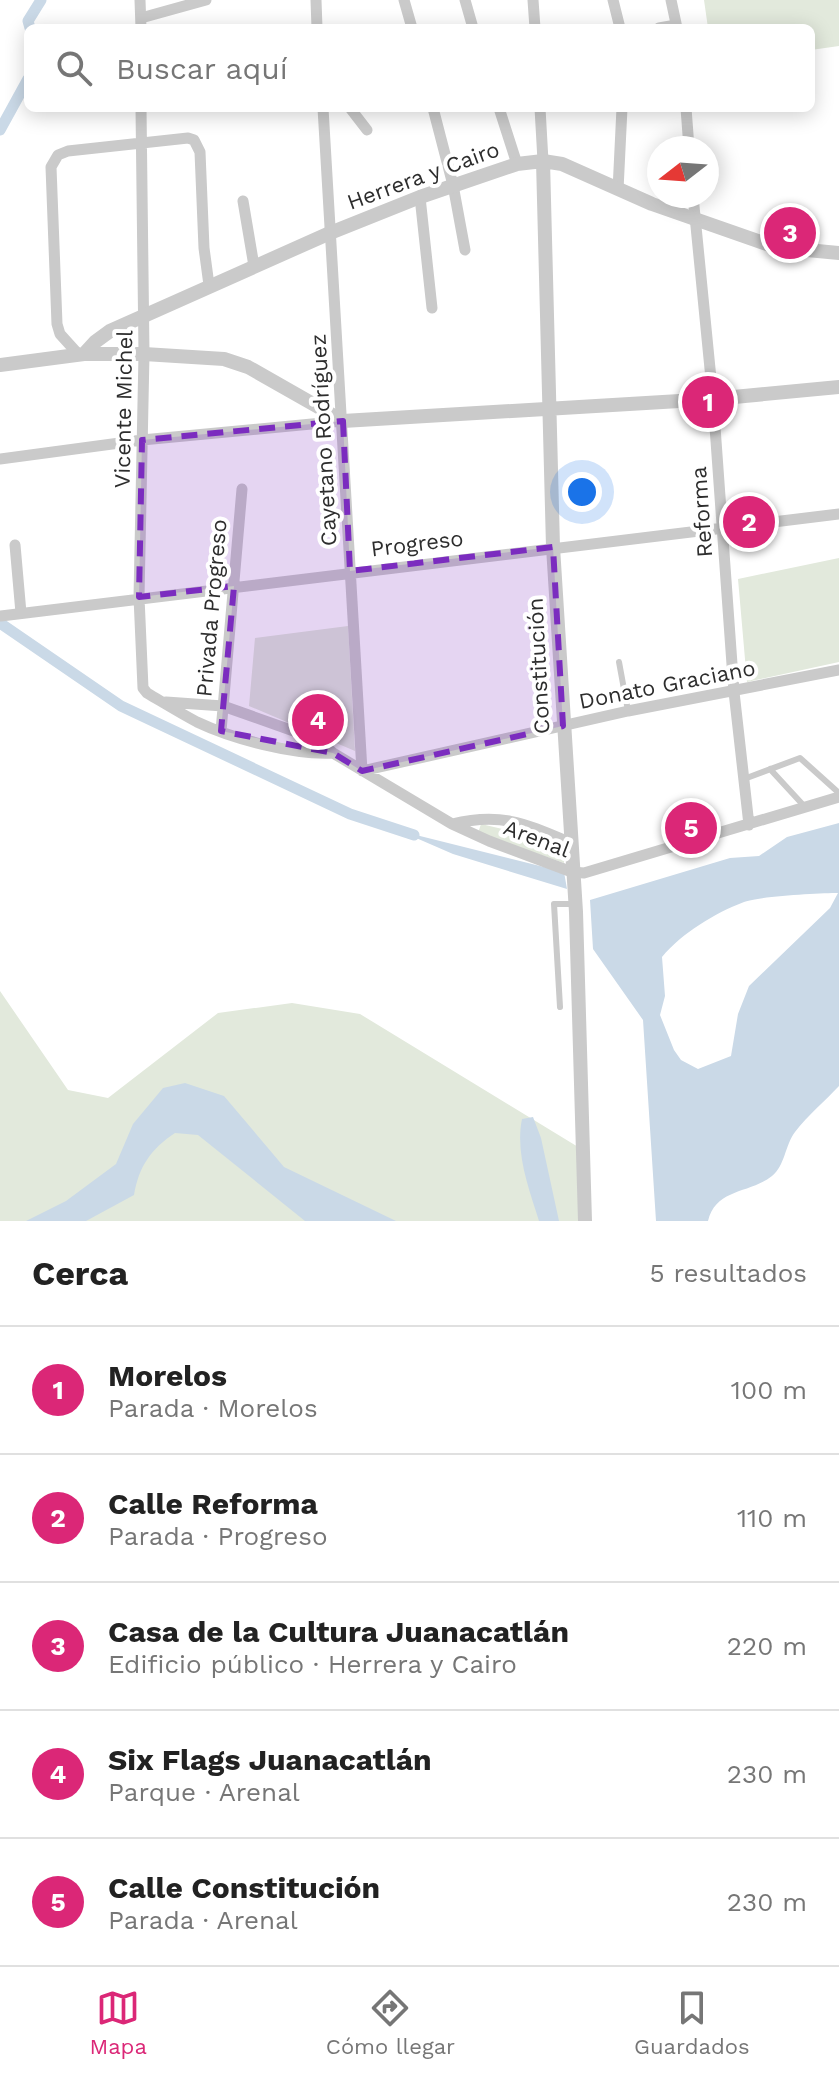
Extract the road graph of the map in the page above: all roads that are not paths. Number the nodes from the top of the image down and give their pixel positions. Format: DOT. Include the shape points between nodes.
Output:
graph roads {
  1 [pos="140,0"];
  2 [pos="206,0"];
  3 [pos="316,0"];
  4 [pos="404,0"];
  5 [pos="465,0"];
  6 [pos="533,0"];
  7 [pos="613,0"];
  8 [pos="671,0"];
  9 [pos="141,23"];
  10 [pos="317,24"];
  11 [pos="411,24"];
  12 [pos="472,24"];
  13 [pos="535,24"];
  14 [pos="619,24"];
  15 [pos="676,24"];
  16 [pos="141,112"];
  17 [pos="323,112"];
  18 [pos="353,112"];
  19 [pos="434,112"];
  20 [pos="500,112"];
  21 [pos="540,112"];
  22 [pos="622,112"];
  23 [pos="686,112"];
  24 [pos="367,130"];
  25 [pos="688,136"];
  26 [pos="141,144"];
  27 [pos="543,161"];
  28 [pos="517,164"];
  29 [pos="453,185"];
  30 [pos="618,190"];
  31 [pos="420,197"];
  32 [pos="243,201"];
  33 [pos="694,208"];
  34 [pos="695,217"];
  35 [pos="330,233"];
  36 [pos="465,250"];
  37 [pos="839,253"];
  38 [pos="254,266"];
  39 [pos="209,285"];
  40 [pos="432,308"];
  41 [pos="144,315"];
  42 [pos="144,354"];
  43 [pos="82,355"];
  44 [pos="0,365"];
  45 [pos="839,387"];
  46 [pos="713,399"];
  47 [pos="551,407"];
  48 [pos="343,421"];
  49 [pos="142,440"];
  50 [pos="0,459"];
  51 [pos="242,489"];
  52 [pos="839,514"];
  53 [pos="722,529"];
  54 [pos="15,545"];
  55 [pos="553,547"];
  56 [pos="350,571"];
  57 [pos="234,586"];
  58 [pos="139,597"];
  59 [pos="21,613"];
  60 [pos="1,616"];
  61 [pos="619,662"];
  62 [pos="839,670"];
  63 [pos="734,692"];
  64 [pos="161,701"];
  65 [pos="223,706"];
  66 [pos="628,711"];
  67 [pos="563,726"];
  68 [pos="221,731"];
  69 [pos="333,753"];
  70 [pos="770,769"];
  71 [pos="362,771"];
  72 [pos="744,779"];
  73 [pos="839,795"];
  74 [pos="805,807"];
  75 [pos="452,824"];
  76 [pos="749,825"];
  77 [pos="571,843"];
  78 [pos="572,872"];
  79 [pos="575,904"];
  80 [pos="560,1007"];
  81 [pos="585,1221"];
  1 -- 9 [label="street"];
  2 -- 9 [label="street"];
  3 -- 10 [label="street"];
  4 -- 11 [label="street"];
  5 -- 12 [label="street"];
  6 -- 13 [label="street"];
  7 -- 14 [label="street"];
  8 -- 15 [label="street"];
  16 -- 26 [label="street, Vicente Michel"];
  17 -- 35 [label="street, Cayetano Rodríguez"];
  18 -- 24 [label="street"];
  19 -- 29 [label="street"];
  20 -- 28 [label="street"];
  21 -- 27 [label="street, Constitución"];
  22 -- 30 [label="street"];
  23 -- 25 [label="street"];
  26 -- 39 [label="street" via="188,138 199,145"];
  26 -- 41 [label="street, Vicente Michel"];
  26 -- 43 [label="street" via="68,151 51,167 57,324"];
  27 -- 28 [label="street, Herrera y Cairo"];
  27 -- 30 [label="street, Herrera y Cairo" via="562,164"];
  27 -- 47 [label="street, Constitución"];
  28 -- 29 [label="street, Herrera y Cairo"];
  29 -- 31 [label="street, Herrera y Cairo"];
  29 -- 36 [label="street"];
  30 -- 34 [label="street, Herrera y Cairo"];
  31 -- 35 [label="street, Herrera y Cairo"];
  31 -- 40 [label="street"];
  32 -- 38 [label="street"];
  33 -- 34 [label="street, Reforma"];
  34 -- 37 [label="street, Herrera y Cairo" via="775,247"];
  34 -- 46 [label="street, Reforma"];
  35 -- 38 [label="street, Herrera y Cairo"];
  35 -- 48 [label="street, Cayetano Rodríguez"];
  38 -- 39 [label="street, Herrera y Cairo"];
  39 -- 41 [label="street, Herrera y Cairo"];
  41 -- 42 [label="street, Vicente Michel"];
  41 -- 43 [label="street, Herrera y Cairo" via="110,331"];
  42 -- 43 [label="street"];
  42 -- 48 [label="street" via="224,359 248,367"];
  42 -- 49 [label="street, Vicente Michel"];
  43 -- 44 [label="street"];
  45 -- 46 [label="street"];
  46 -- 47 [label="street"];
  46 -- 53 [label="street, Reforma"];
  47 -- 48 [label="street"];
  47 -- 55 [label="street, Constitución"];
  48 -- 49 [label="street"];
  48 -- 56 [label="street, Cayetano Rodríguez"];
  49 -- 50 [label="street"];
  49 -- 58 [label="street, Vicente Michel"];
  51 -- 57 [label="street, Privada Progreso"];
  52 -- 53 [label="street, Progreso"];
  53 -- 55 [label="street, Progreso"];
  53 -- 63 [label="street, Reforma"];
  54 -- 59 [label="street"];
  55 -- 56 [label="street, Progreso"];
  55 -- 67 [label="street, Constitución"];
  56 -- 57 [label="street, Progreso"];
  56 -- 71 [label="street, Cayetano Rodríguez"];
  57 -- 58 [label="street, Progreso"];
  57 -- 65 [label="street, Privada Progreso"];
  58 -- 59 [label="street, Progreso"];
  58 -- 64 [label="street, Vicente Michel" via="141,681 147,693"];
  59 -- 60 [label="street, Progreso"];
  61 -- 66 [label="lane"];
  62 -- 63 [label="street, Donato Graciano"];
  63 -- 66 [label="street, Donato Graciano"];
  63 -- 72 [label="street, Reforma"];
  64 -- 65 [label="street, Arenal"];
  64 -- 68 [label="street, Arenal"];
  65 -- 68 [label="street, Privada Progreso"];
  65 -- 69 [label="street, Arenal" via="319,740"];
  66 -- 67 [label="street, Donato Graciano"];
  67 -- 71 [label="street, Donato Graciano"];
  67 -- 77 [label="street, Constitución"];
  68 -- 69 [label="street, Arenal" via="312,754"];
  69 -- 71 [label="street, Arenal"];
  70 -- 72 [label="lane"];
  70 -- 73 [label="lane" via="800,758"];
  70 -- 74 [label="lane"];
  71 -- 75 [label="street, Arenal"];
  72 -- 76 [label="street, Reforma"];
  73 -- 74 [label="street, Arenal"];
  74 -- 76 [label="street, Arenal"];
  75 -- 77 [label="street, Arenal" via="495,817"];
  75 -- 78 [label="street, Arenal"];
  76 -- 78 [label="street, Arenal" via="596,871"];
  77 -- 78 [label="street, Constitución"];
  78 -- 79 [label="street, Constitución"];
  79 -- 80 [label="lane" via="554,904"];
  79 -- 81 [label="street, Constitución"];
}
